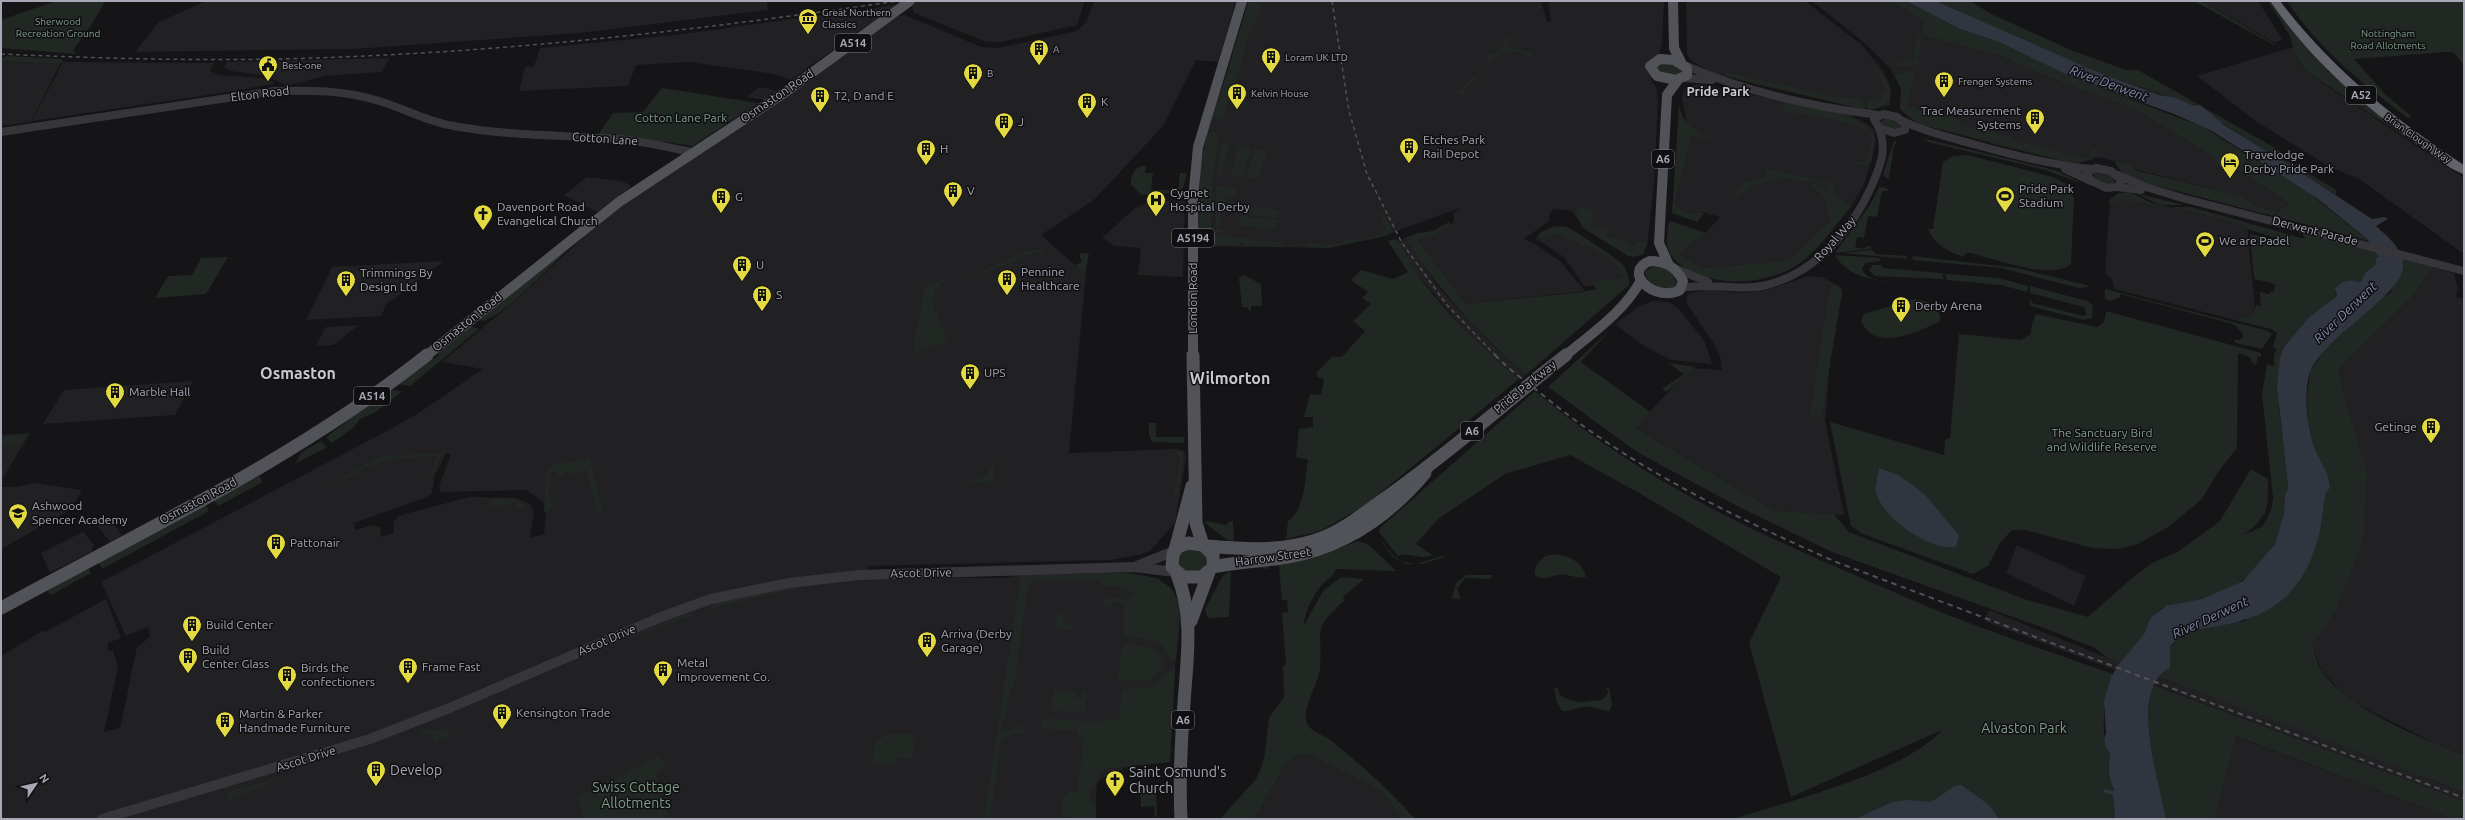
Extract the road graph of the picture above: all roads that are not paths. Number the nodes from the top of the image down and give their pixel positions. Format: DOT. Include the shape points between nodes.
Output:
graph roads {
  1 [pos="1242,1"];
  2 [pos="1673,1"];
  3 [pos="2275,1"];
  4 [pos="2284,1"];
  5 [pos="908,2"];
  6 [pos="1672,33"];
  7 [pos="1656,60"];
  8 [pos="1683,64"];
  9 [pos="1656,76"];
  10 [pos="1680,79"];
  11 [pos="1721,81"];
  12 [pos="1667,95"];
  13 [pos="1844,112"];
  14 [pos="1878,115"];
  15 [pos="1904,121"];
  16 [pos="1878,128"];
  17 [pos="1,132"];
  18 [pos="1901,132"];
  19 [pos="515,134"];
  20 [pos="1978,145"];
  21 [pos="1884,146"];
  22 [pos="694,152"];
  23 [pos="2464,163"];
  24 [pos="2052,164"];
  25 [pos="2092,169"];
  26 [pos="2464,170"];
  27 [pos="2118,175"];
  28 [pos="2091,181"];
  29 [pos="2117,188"];
  30 [pos="2182,198"];
  31 [pos="1659,223"];
  32 [pos="1650,261"];
  33 [pos="2446,264"];
  34 [pos="1671,266"];
  35 [pos="2464,266"];
  36 [pos="2464,271"];
  37 [pos="1641,280"];
  38 [pos="1721,286"];
  39 [pos="1682,288"];
  40 [pos="1660,293"];
  41 [pos="1620,309"];
  42 [pos="1431,466"];
  43 [pos="1194,482"];
  44 [pos="1204,546"];
  45 [pos="1175,550"];
  46 [pos="1134,567"];
  47 [pos="1211,570"];
  48 [pos="1176,573"];
  49 [pos="1,608"];
  50 [pos="1190,621"];
  51 [pos="102,819"];
  52 [pos="1182,819"];
  1 -- 43 [label="main road, London Road / A5194" via="1198,147 1194,170"];
  2 -- 6 [label="main road"];
  3 -- 26 [label="highway, Brian Clough Way / A52" via="2312,48 2352,87 2401,127"];
  4 -- 23 [label="highway, Brian Clough Way / A52" via="2312,38 2350,78 2398,117"];
  5 -- 22 [label="main road, Osmaston Road / A514" via="780,95"];
  6 -- 7 [label="main road"];
  6 -- 8 [label="main road" via="1674,50"];
  7 -- 8 [label="main road" via="1670,59"];
  7 -- 9 [label="main road" via="1650,66"];
  8 -- 10 [label="main road" via="1687,72"];
  8 -- 11 [label="street"];
  9 -- 10 [label="main road"];
  9 -- 12 [label="main road"];
  10 -- 11 [label="street"];
  10 -- 12 [label="main road"];
  11 -- 13 [label="street"];
  12 -- 31 [label="main road, A6"];
  13 -- 14 [label="street"];
  13 -- 16 [label="street"];
  14 -- 15 [label="street" via="1890,114"];
  14 -- 16 [label="street" via="1874,120"];
  15 -- 18 [label="street" via="1906,127"];
  15 -- 20 [label="street" via="1926,131"];
  16 -- 18 [label="street" via="1889,133"];
  16 -- 21 [label="street"];
  17 -- 19 [label="street, Elton Road" via="274,91 309,90 369,98 438,123"];
  18 -- 20 [label="street"];
  18 -- 21 [label="street"];
  19 -- 22 [label="street, Cotton Lane" via="620,139"];
  20 -- 24 [label="street"];
  21 -- 38 [label="street, Royal Way" via="1863,204 1846,229 1821,257 1801,272 1779,282 1750,287"];
  22 -- 49 [label="main road, Osmaston Road / A514" via="598,216 416,363 322,432"];
  24 -- 25 [label="street"];
  24 -- 28 [label="street"];
  25 -- 27 [label="street, Derwent Parade" via="2103,168"];
  25 -- 28 [label="street" via="2087,174"];
  27 -- 29 [label="street" via="2122,182"];
  27 -- 30 [label="street, Derwent Parade"];
  28 -- 29 [label="street, Derwent Parade" via="2104,188"];
  29 -- 30 [label="street, Derwent Parade" via="2127,187"];
  30 -- 33 [label="street, Derwent Parade"];
  31 -- 32 [label="main road, A6"];
  31 -- 34 [label="main road, A6" via="1660,251"];
  32 -- 34 [label="main road"];
  32 -- 37 [label="main road, A6" via="1638,269"];
  33 -- 35 [label="street, Derwent Parade"];
  33 -- 36 [label="street, Derwent Parade"];
  34 -- 38 [label="street, Royal Way"];
  34 -- 39 [label="main road, A6" via="1682,278"];
  37 -- 40 [label="main road" via="1650,290"];
  37 -- 41 [label="main road, Pride Parkway / A6" via="1637,291"];
  38 -- 39 [label="street, Royal Way" via="1695,285"];
  39 -- 40 [label="main road, A6" via="1674,293"];
  40 -- 41 [label="main road, Pride Parkway / A6" via="1642,298"];
  41 -- 42 [label="main road, Pride Parkway / A6, bridge"];
  42 -- 44 [label="main road, A6" via="1340,530 1314,541 1284,548 1252,550"];
  42 -- 47 [label="main road, Harrow Street / A6" via="1415,486 1380,517 1342,541 1296,555 1240,561"];
  43 -- 44 [label="main road, London Road / A5194" via="1196,523"];
  43 -- 45 [label="main road, London Road / A5194"];
  44 -- 45 [label="main road" via="1188,544"];
  44 -- 47 [label="main road" via="1213,555"];
  45 -- 46 [label="street, Ascot Drive"];
  45 -- 48 [label="main road" via="1170,560"];
  46 -- 48 [label="street, Ascot Drive"];
  46 -- 51 [label="street, Ascot Drive" via="846,576 757,588 711,599 661,617 452,707 370,739"];
  47 -- 48 [label="main road" via="1193,579"];
  47 -- 50 [label="main road, A6"];
  48 -- 50 [label="main road, A6" via="1183,586"];
  50 -- 52 [label="main road, A6" via="1180,764"];
}
